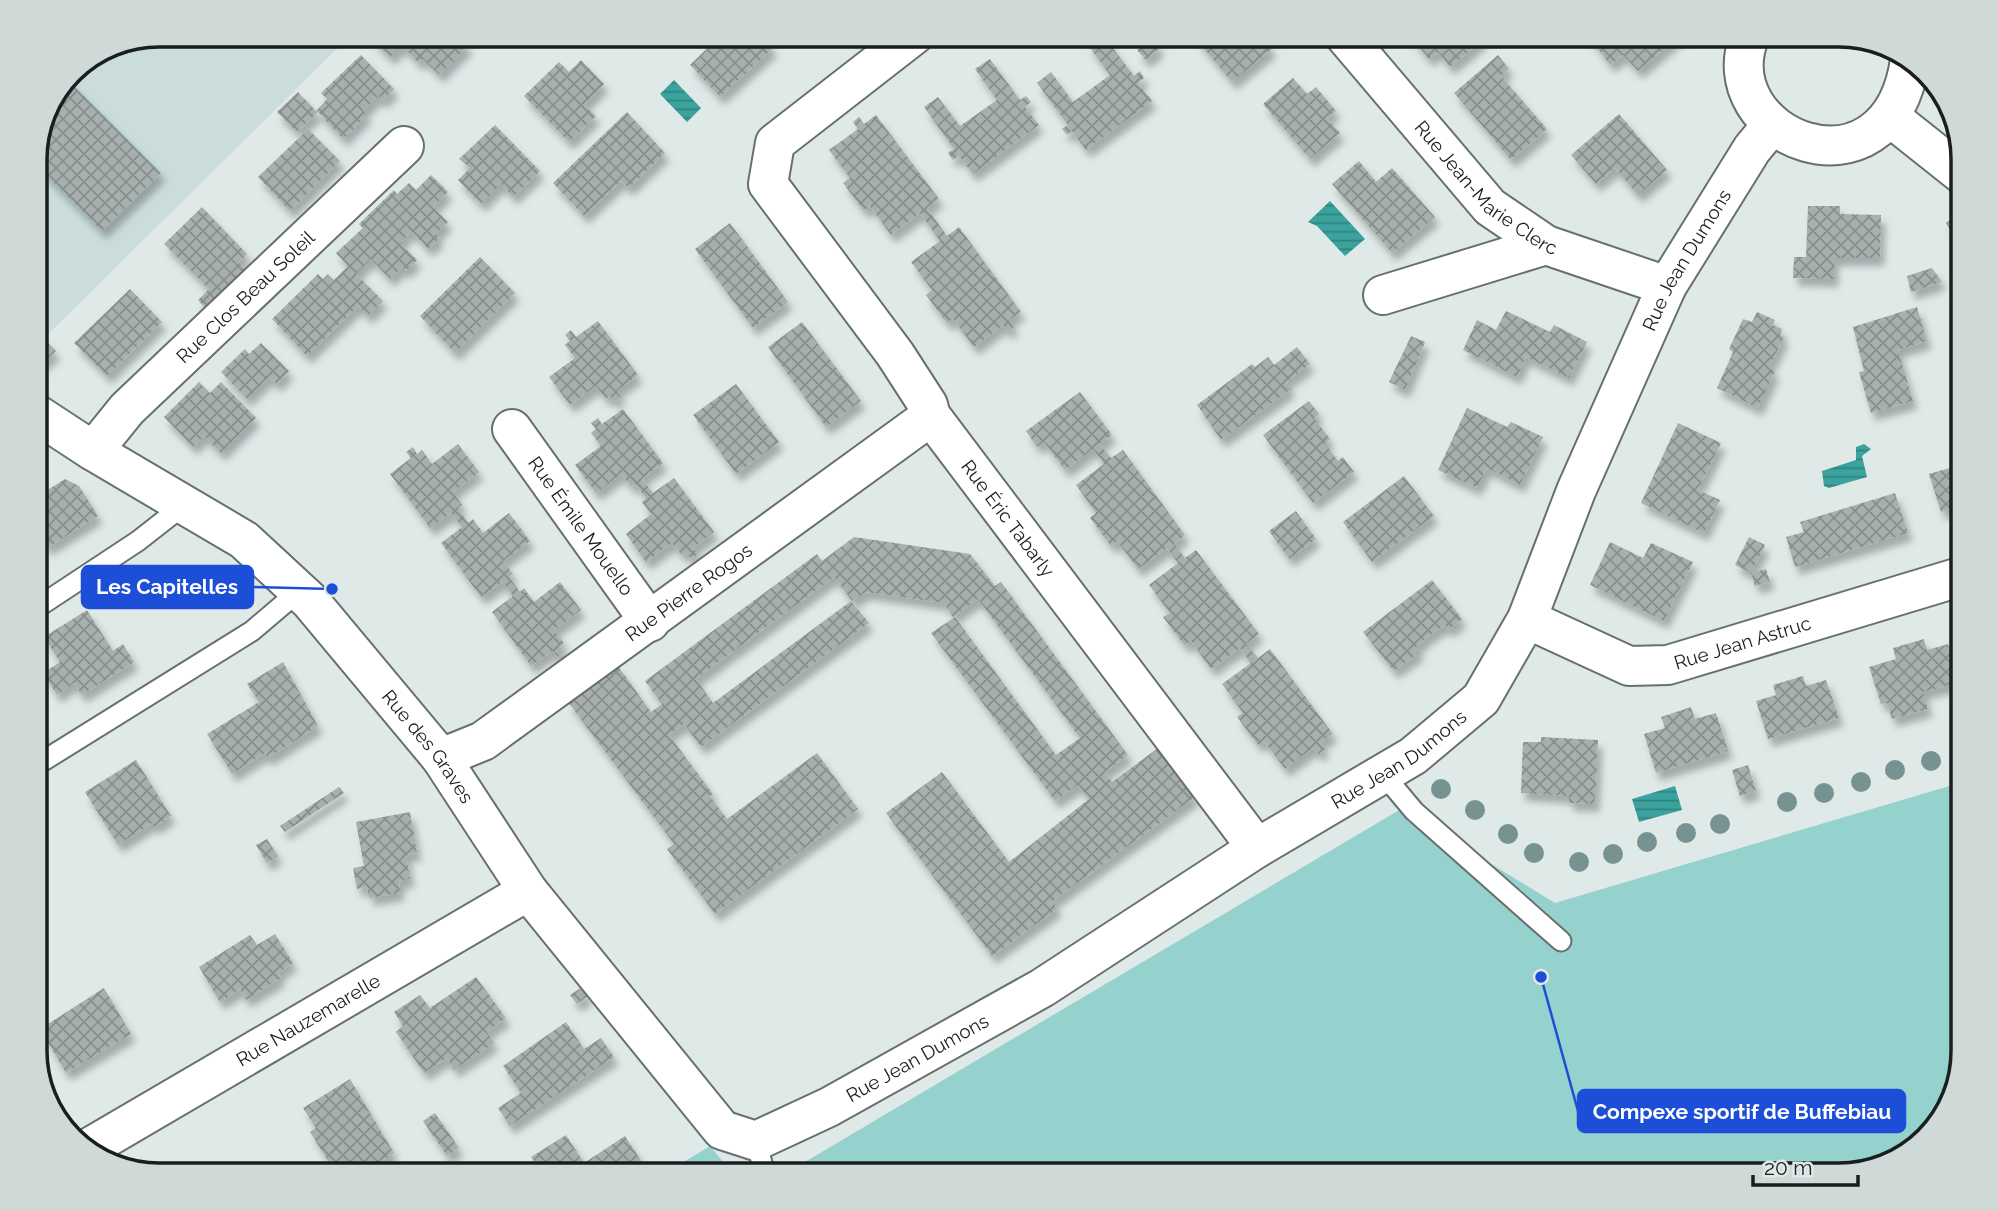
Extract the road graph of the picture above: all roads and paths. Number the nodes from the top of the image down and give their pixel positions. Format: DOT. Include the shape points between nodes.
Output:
graph roads {
  1 [pos="899,47"];
  2 [pos="1354,47"];
  3 [pos="1746,47"];
  4 [pos="1908,71"];
  5 [pos="1890,117"];
  6 [pos="1772,125"];
  7 [pos="404,146"];
  8 [pos="1951,165"];
  9 [pos="1546,245"];
  10 [pos="1667,286"];
  11 [pos="1383,295"];
  12 [pos="931,416"];
  13 [pos="47,428"];
  14 [pos="512,429"];
  15 [pos="93,451"];
  16 [pos="184,505"];
  17 [pos="1951,580"];
  18 [pos="299,591"];
  19 [pos="47,601"];
  20 [pos="1527,619"];
  21 [pos="650,622"];
  22 [pos="441,758"];
  23 [pos="47,759"];
  24 [pos="1383,774"];
  25 [pos="1257,848"];
  26 [pos="528,891"];
  27 [pos="1561,941"];
  28 [pos="97,1144"];
  29 [pos="763,1158"];
  1 -- 12 [label="street, Rue Éric Tabarly" via="775,143 768,184 895,354"];
  2 -- 9 [label="street, Rue Jean-Marie Clerc" via="1490,207"];
  3 -- 6 [label="street" via="1745,74 1754,102"];
  4 -- 5 [label="street" via="1906,90"];
  5 -- 6 [label="street" via="1870,134 1846,144 1819,146 1794,139"];
  5 -- 8 [label="street"];
  6 -- 10 [label="street, Rue Jean Dumons" via="1752,149"];
  7 -- 15 [label="street, Rue Clos Beau Soleil" via="127,409"];
  9 -- 10 [label="street, Rue Jean-Marie Clerc"];
  9 -- 11 [label="street"];
  10 -- 20 [label="street, Rue Jean Dumons" via="1576,491"];
  12 -- 21 [label="street, Rue Pierre Rogos"];
  12 -- 25 [label="street, Rue Éric Tabarly"];
  13 -- 15 [label="street, Rue des Graves"];
  14 -- 21 [label="street, Rue Émile Mouello"];
  15 -- 16 [label="street, Rue des Graves"];
  16 -- 18 [label="street, Rue des Graves" via="243,540"];
  16 -- 19 [label="lane"];
  17 -- 20 [label="street, Rue Jean Astruc" via="1668,665 1629,666"];
  18 -- 22 [label="street, Rue des Graves"];
  18 -- 23 [label="lane" via="252,631"];
  20 -- 24 [label="street, Rue Jean Dumons" via="1481,699 1413,756"];
  21 -- 22 [label="street, Rue Pierre Rogos" via="483,741"];
  22 -- 26 [label="street, Rue des Graves"];
  24 -- 25 [label="street, Rue Jean Dumons"];
  24 -- 27 [label="lane" via="1414,811"];
  25 -- 29 [label="street, Rue Jean Dumons" via="1042,988 829,1107"];
  26 -- 28 [label="street, Rue Nauzemarelle"];
  26 -- 29 [label="street, Rue des Graves" via="722,1130"];
}
